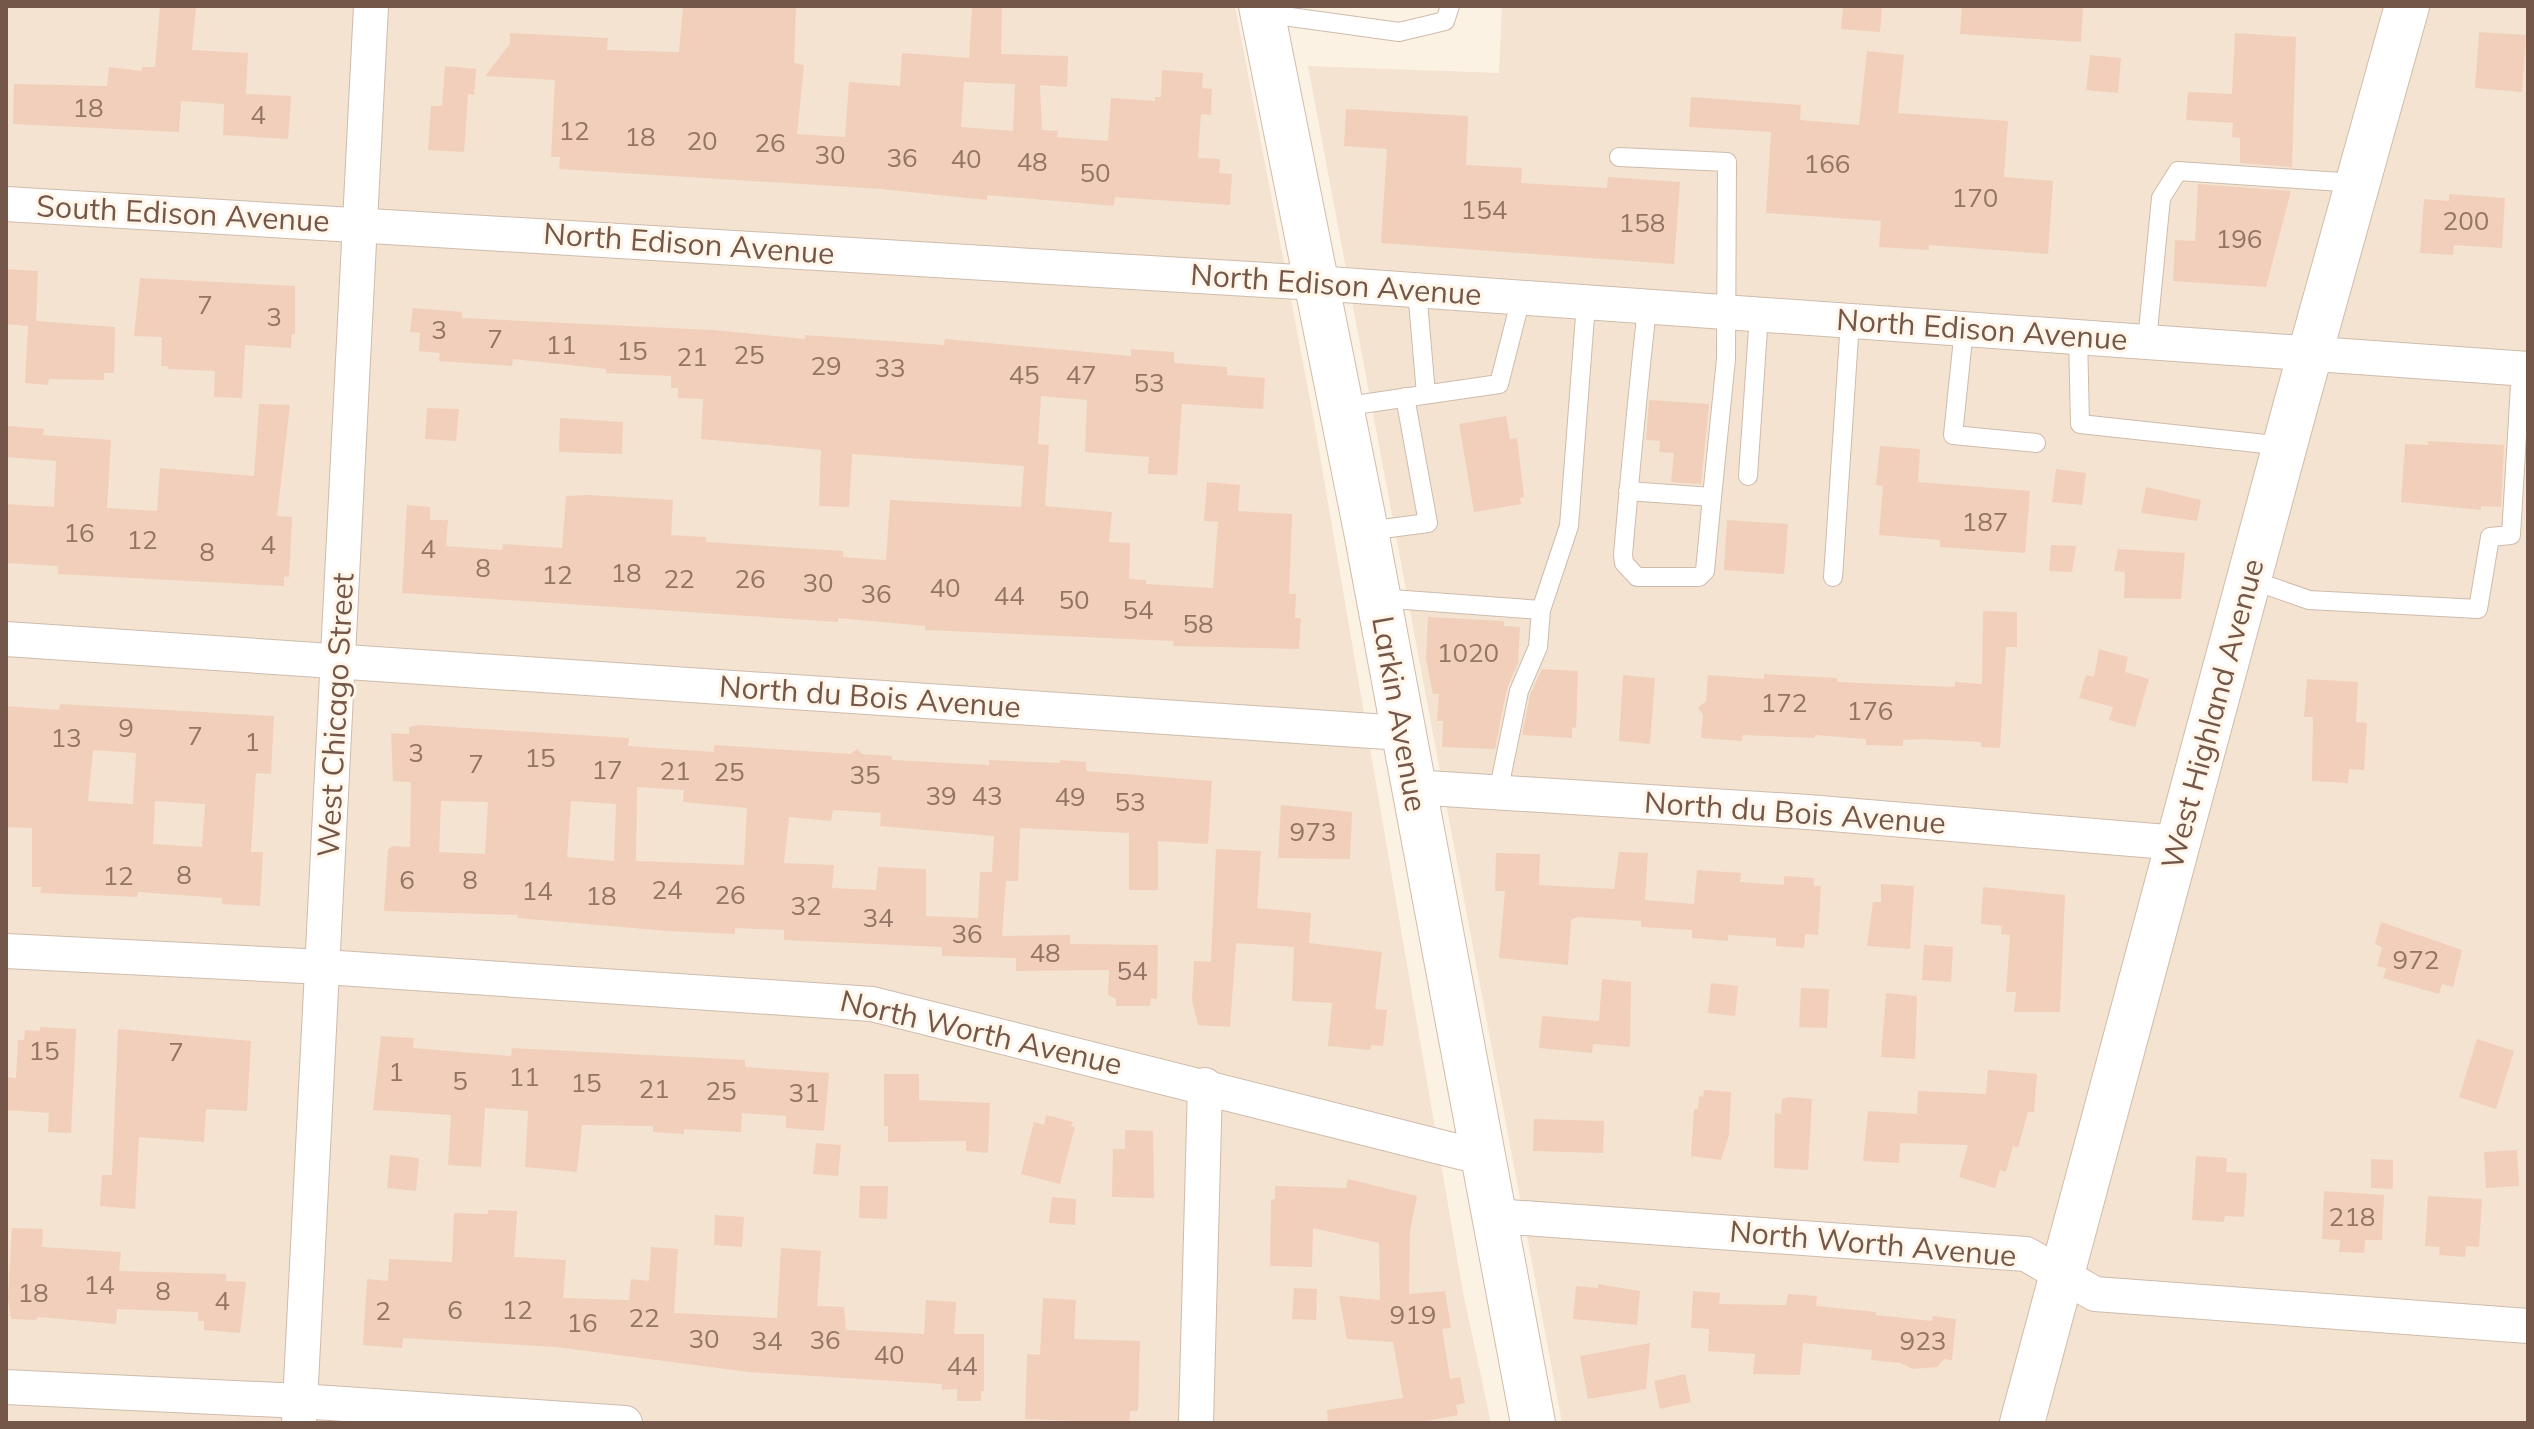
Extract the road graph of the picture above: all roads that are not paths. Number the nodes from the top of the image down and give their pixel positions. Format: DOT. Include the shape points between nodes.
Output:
graph roads {
  1 [pos="371,6"];
  2 [pos="1450,6"];
  3 [pos="2407,6"];
  4 [pos="1262,9"];
  5 [pos="1619,157"];
  6 [pos="2356,183"];
  7 [pos="6,204"];
  8 [pos="361,223"];
  9 [pos="1315,283"];
  10 [pos="1417,290"];
  11 [pos="1521,298"];
  12 [pos="1586,303"];
  13 [pos="1647,308"];
  14 [pos="1725,312"];
  15 [pos="1759,314"];
  16 [pos="1850,321"];
  17 [pos="1964,329"];
  18 [pos="2078,336"];
  19 [pos="2147,341"];
  20 [pos="2311,355"];
  21 [pos="2525,369"];
  22 [pos="1426,394"];
  23 [pos="1405,397"];
  24 [pos="1340,407"];
  25 [pos="2036,443"];
  26 [pos="2284,446"];
  27 [pos="1748,476"];
  28 [pos="1628,491"];
  29 [pos="1712,497"];
  30 [pos="1366,531"];
  31 [pos="1833,577"];
  32 [pos="2249,579"];
  33 [pos="1378,598"];
  34 [pos="1541,610"];
  35 [pos="6,639"];
  36 [pos="338,661"];
  37 [pos="1402,733"];
  38 [pos="1412,787"];
  39 [pos="1498,793"];
  40 [pos="2179,843"];
  41 [pos="6,951"];
  42 [pos="324,967"];
  43 [pos="1205,1085"];
  44 [pos="1484,1158"];
  45 [pos="1495,1216"];
  46 [pos="2064,1275"];
  47 [pos="2528,1326"];
  48 [pos="6,1387"];
  49 [pos="299,1412"];
  50 [pos="625,1423"];
  51 [pos="1196,1423"];
  52 [pos="1533,1423"];
  53 [pos="2022,1423"];
  1 -- 8 [label="street, West Chicago Street"];
  2 -- 4 [label="lane" via="1445,21 1399,32"];
  3 -- 6 [label="main road, West Highland Avenue"];
  4 -- 9 [label="main road, Larkin Avenue"];
  5 -- 14 [label="lane" via="1727,162"];
  6 -- 19 [label="lane" via="2178,171 2161,198"];
  6 -- 20 [label="main road, West Highland Avenue"];
  7 -- 8 [label="street, South Edison Avenue"];
  8 -- 9 [label="street, North Edison Avenue"];
  8 -- 36 [label="street, West Chicago Street"];
  9 -- 10 [label="street, North Edison Avenue"];
  9 -- 24 [label="main road, Larkin Avenue"];
  10 -- 11 [label="street, North Edison Avenue"];
  10 -- 22 [label="lane"];
  11 -- 12 [label="street, North Edison Avenue"];
  11 -- 22 [label="lane" via="1499,384"];
  12 -- 13 [label="street, North Edison Avenue"];
  12 -- 34 [label="lane" via="1569,526"];
  13 -- 14 [label="street, North Edison Avenue"];
  13 -- 28 [label="lane"];
  14 -- 15 [label="street, North Edison Avenue"];
  14 -- 29 [label="lane" via="1723,409"];
  15 -- 16 [label="street, North Edison Avenue"];
  15 -- 27 [label="lane"];
  16 -- 17 [label="street, North Edison Avenue"];
  16 -- 31 [label="lane"];
  17 -- 18 [label="street, North Edison Avenue"];
  17 -- 25 [label="lane" via="1953,435"];
  18 -- 19 [label="street, North Edison Avenue"];
  18 -- 26 [label="lane" via="2080,424"];
  19 -- 20 [label="street, North Edison Avenue"];
  20 -- 21 [label="street, North Edison Avenue"];
  20 -- 26 [label="main road, West Highland Avenue"];
  21 -- 32 [label="lane" via="2511,535 2490,537 2478,609 2309,600"];
  22 -- 23 [label="lane"];
  23 -- 24 [label="lane"];
  23 -- 30 [label="lane" via="1428,523"];
  24 -- 30 [label="main road, Larkin Avenue"];
  26 -- 32 [label="main road, West Highland Avenue"];
  28 -- 29 [label="lane"];
  28 -- 29 [label="lane" via="1623,555 1637,577 1693,580 1705,571"];
  30 -- 33 [label="main road, Larkin Avenue"];
  32 -- 40 [label="main road, West Highland Avenue"];
  33 -- 34 [label="lane"];
  33 -- 37 [label="main road, Larkin Avenue"];
  34 -- 39 [label="lane" via="1538,647 1519,691"];
  35 -- 36 [label="street, North du Bois Avenue"];
  36 -- 37 [label="street, North du Bois Avenue"];
  36 -- 42 [label="street, West Chicago Street"];
  37 -- 38 [label="main road, Larkin Avenue"];
  38 -- 39 [label="street, North du Bois Avenue"];
  38 -- 44 [label="main road, Larkin Avenue"];
  39 -- 40 [label="street, North du Bois Avenue"];
  40 -- 46 [label="main road, West Highland Avenue"];
  41 -- 42 [label="street, North Worth Avenue"];
  42 -- 43 [label="street, North Worth Avenue" via="835,999 909,1011"];
  42 -- 49 [label="street, West Chicago Street"];
  43 -- 44 [label="street, North Worth Avenue"];
  43 -- 51 [label="street"];
  44 -- 45 [label="main road, Larkin Avenue"];
  45 -- 46 [label="street, North Worth Avenue" via="2026,1254"];
  45 -- 52 [label="main road, Larkin Avenue"];
  46 -- 47 [label="street, North Worth Avenue" via="2095,1294 2136,1299"];
  46 -- 53 [label="main road, West Highland Avenue"];
  48 -- 49 [label="street"];
  49 -- 50 [label="street"];
}
